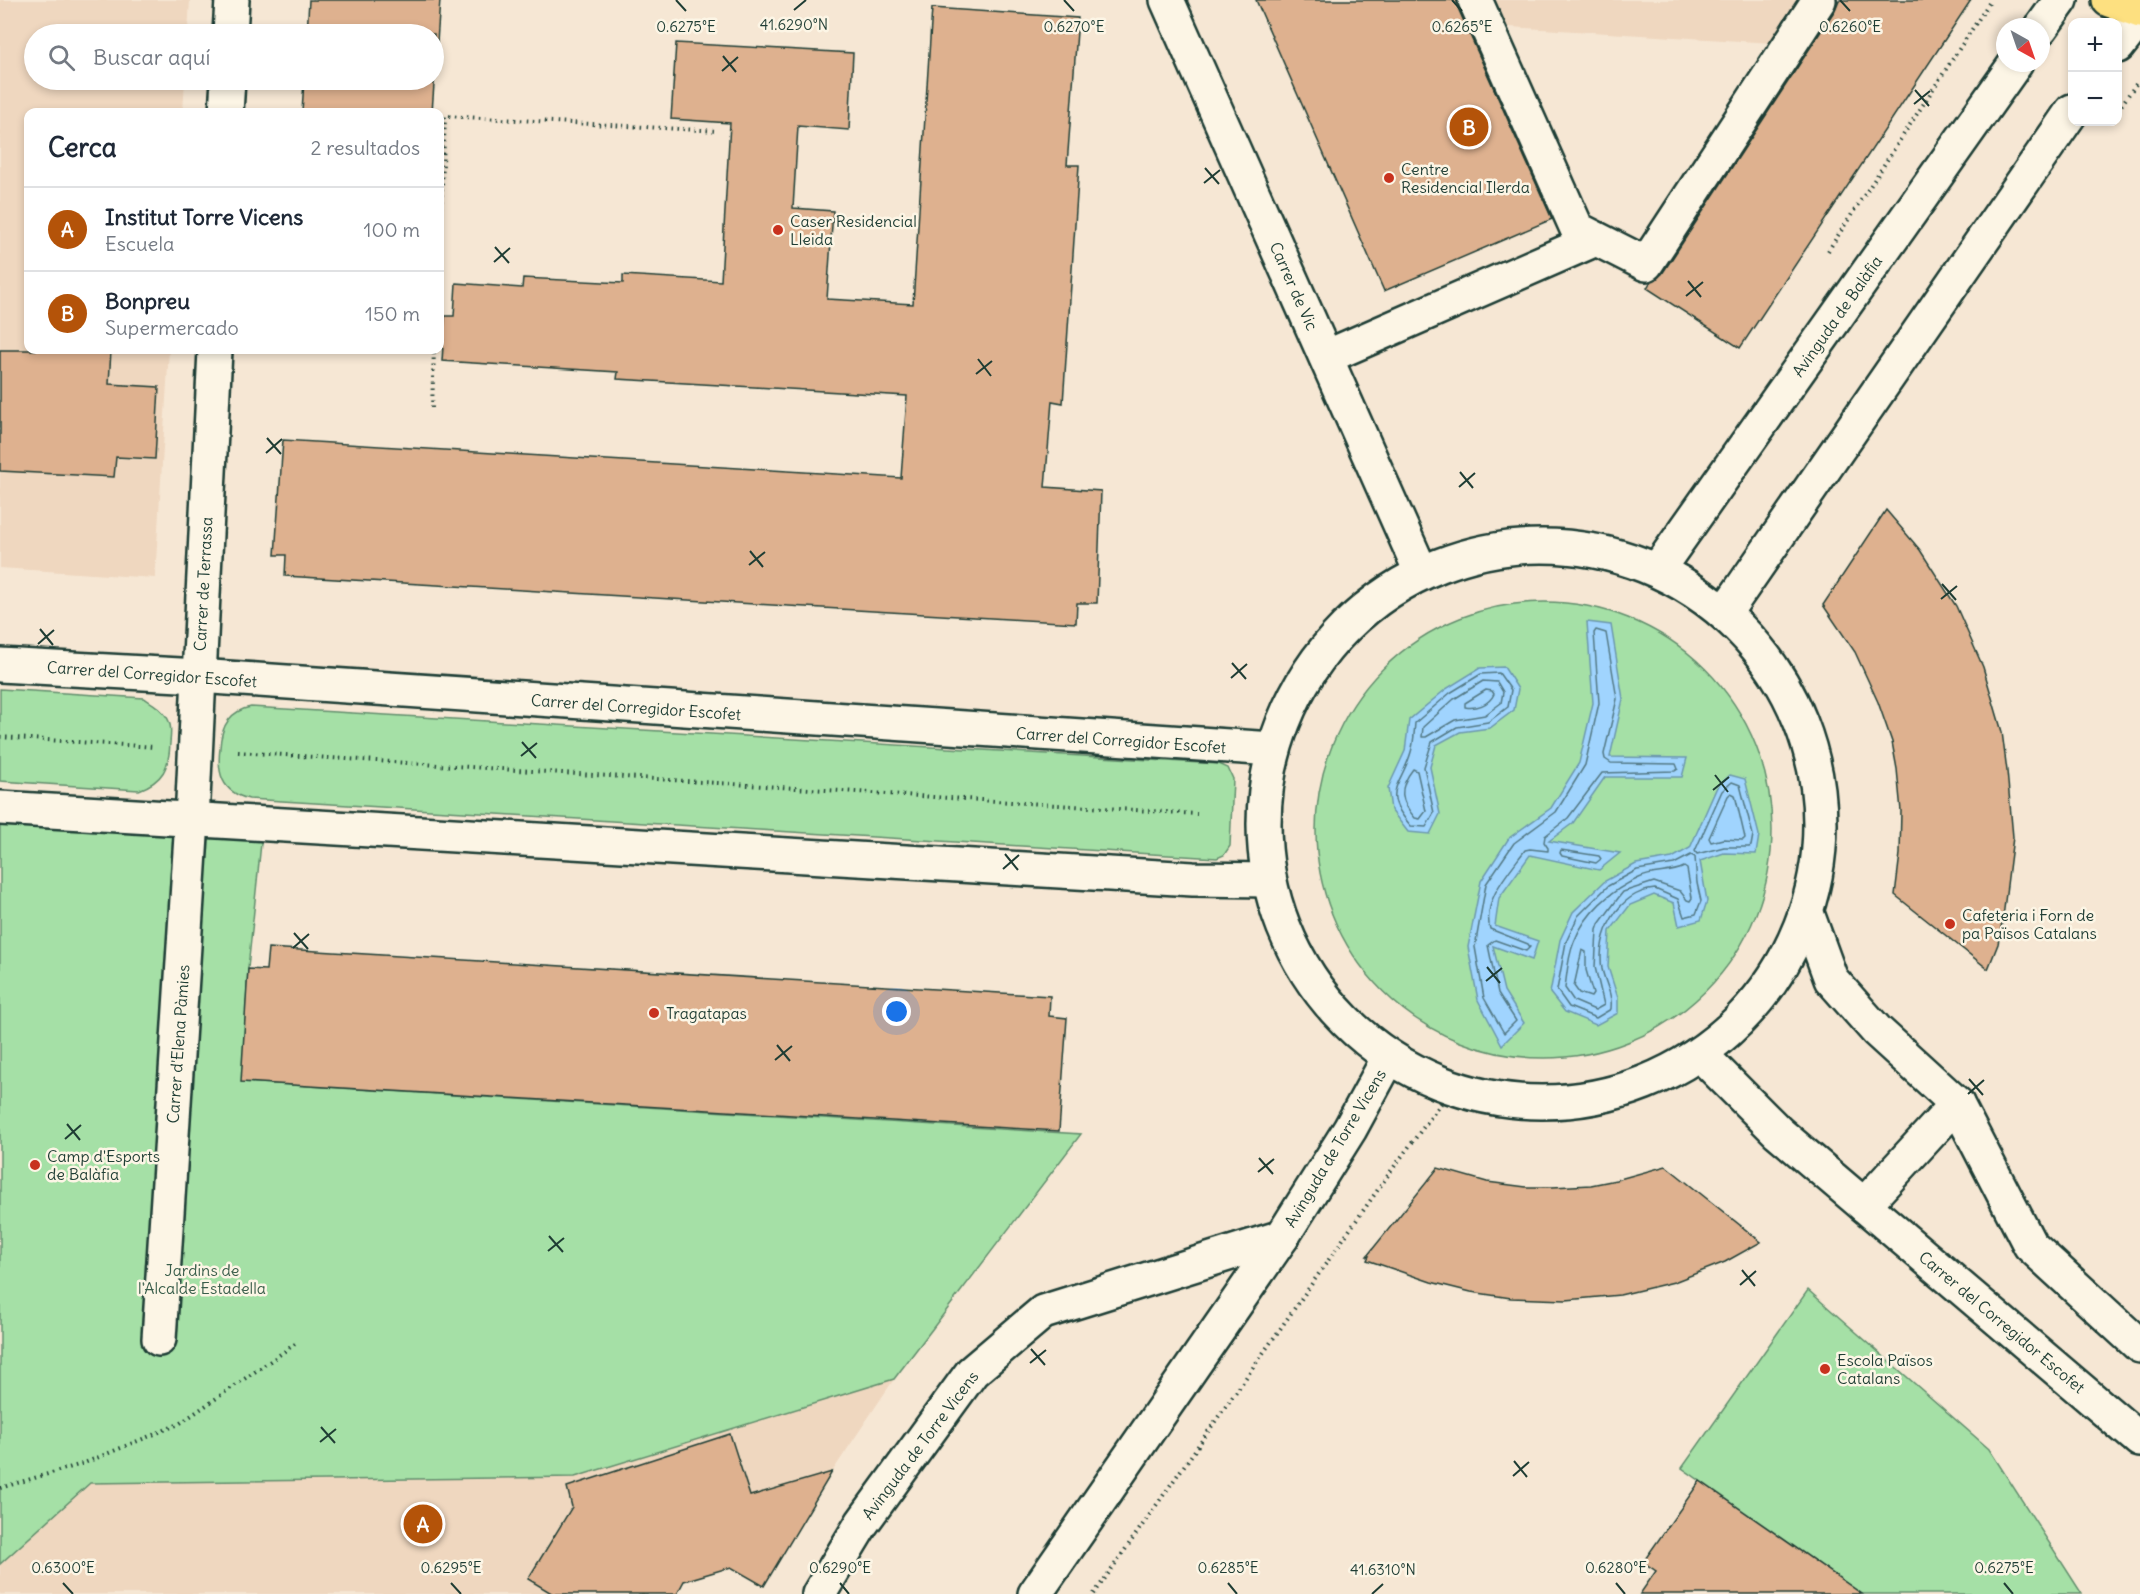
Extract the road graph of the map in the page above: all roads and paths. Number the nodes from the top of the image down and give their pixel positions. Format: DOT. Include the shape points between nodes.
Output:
graph roads {
  1 [pos="232,0"];
  2 [pos="1167,0"];
  3 [pos="1475,0"];
  4 [pos="1819,0"];
  5 [pos="2061,0"];
  6 [pos="2109,0"];
  7 [pos="2140,11"];
  8 [pos="2048,18"];
  9 [pos="2140,18"];
  10 [pos="231,24"];
  11 [pos="2122,41"];
  12 [pos="2010,72"];
  13 [pos="2140,79"];
  14 [pos="227,90"];
  15 [pos="2122,104"];
  16 [pos="226,108"];
  17 [pos="2068,118"];
  18 [pos="718,131"];
  19 [pos="444,139"];
  20 [pos="1596,239"];
  21 [pos="214,354"];
  22 [pos="434,354"];
  23 [pos="1326,357"];
  24 [pos="432,408"];
  25 [pos="1658,568"];
  26 [pos="1421,572"];
  27 [pos="1726,611"];
  28 [pos="0,665"];
  29 [pos="198,676"];
  30 [pos="0,737"];
  31 [pos="159,747"];
  32 [pos="1273,749"];
  33 [pos="231,752"];
  34 [pos="0,808"];
  35 [pos="1197,814"];
  36 [pos="192,819"];
  37 [pos="1268,880"];
  38 [pos="1808,916"];
  39 [pos="1701,1055"];
  40 [pos="1388,1059"];
  41 [pos="1451,1090"];
  42 [pos="1957,1104"];
  43 [pos="1864,1205"];
  44 [pos="1282,1237"];
  45 [pos="159,1339"];
  46 [pos="298,1342"];
  47 [pos="2140,1346"];
  48 [pos="2140,1440"];
  49 [pos="0,1488"];
  50 [pos="819,1594"];
  51 [pos="1035,1594"];
  52 [pos="1094,1594"];
  1 -- 10 [label="street"];
  2 -- 23 [label="street, Carrer de Vic"];
  3 -- 20 [label="street" via="1577,229"];
  4 -- 20 [label="street" via="1646,264"];
  5 -- 8 [label="street"];
  6 -- 7 [label="main road"];
  9 -- 11 [label="street"];
  12 -- 25 [label="street, Avinguda de Balàfia"];
  13 -- 15 [label="path"];
  14 -- 16 [label="street"];
  17 -- 27 [label="street"];
  18 -- 19 [label="path" via="445,116"];
  20 -- 23 [label="street"];
  21 -- 29 [label="street, Carrer de Terrassa"];
  22 -- 24 [label="path"];
  23 -- 26 [label="street, Carrer de Vic"];
  25 -- 26 [label="street" via="1629,557 1559,544 1489,549"];
  25 -- 27 [label="street"];
  26 -- 32 [label="street" via="1356,617 1305,677"];
  27 -- 38 [label="street" via="1748,633 1803,717 1823,816"];
  28 -- 29 [label="street, Carrer del Corregidor Escofet"];
  29 -- 32 [label="street, Carrer del Corregidor Escofet"];
  29 -- 36 [label="street, Carrer de Terrassa"];
  30 -- 31 [label="path"];
  32 -- 37 [label="street" via="1263,815"];
  33 -- 35 [label="path"];
  34 -- 36 [label="street"];
  36 -- 37 [label="street" via="1193,879"];
  36 -- 45 [label="street, Carrer d'Elena Pàmies"];
  37 -- 40 [label="street" via="1291,950 1332,1011"];
  38 -- 39 [label="street" via="1766,994"];
  38 -- 42 [label="street" via="1831,979 1877,1031"];
  39 -- 41 [label="street" via="1623,1093 1537,1105"];
  39 -- 43 [label="street, Carrer del Corregidor Escofet" via="1778,1132"];
  40 -- 41 [label="street"];
  40 -- 44 [label="street, Avinguda de Torre Vicens" via="1350,1129"];
  41 -- 52 [label="path"];
  42 -- 43 [label="street"];
  42 -- 47 [label="street" via="2030,1245"];
  43 -- 48 [label="street, Carrer del Corregidor Escofet"];
  44 -- 50 [label="street, Avinguda de Torre Vicens" via="1043,1312 972,1372 862,1523"];
  44 -- 51 [label="street, Avinguda de Torre Vicens"];
  46 -- 49 [label="path" via="179,1424 82,1464"];
}
